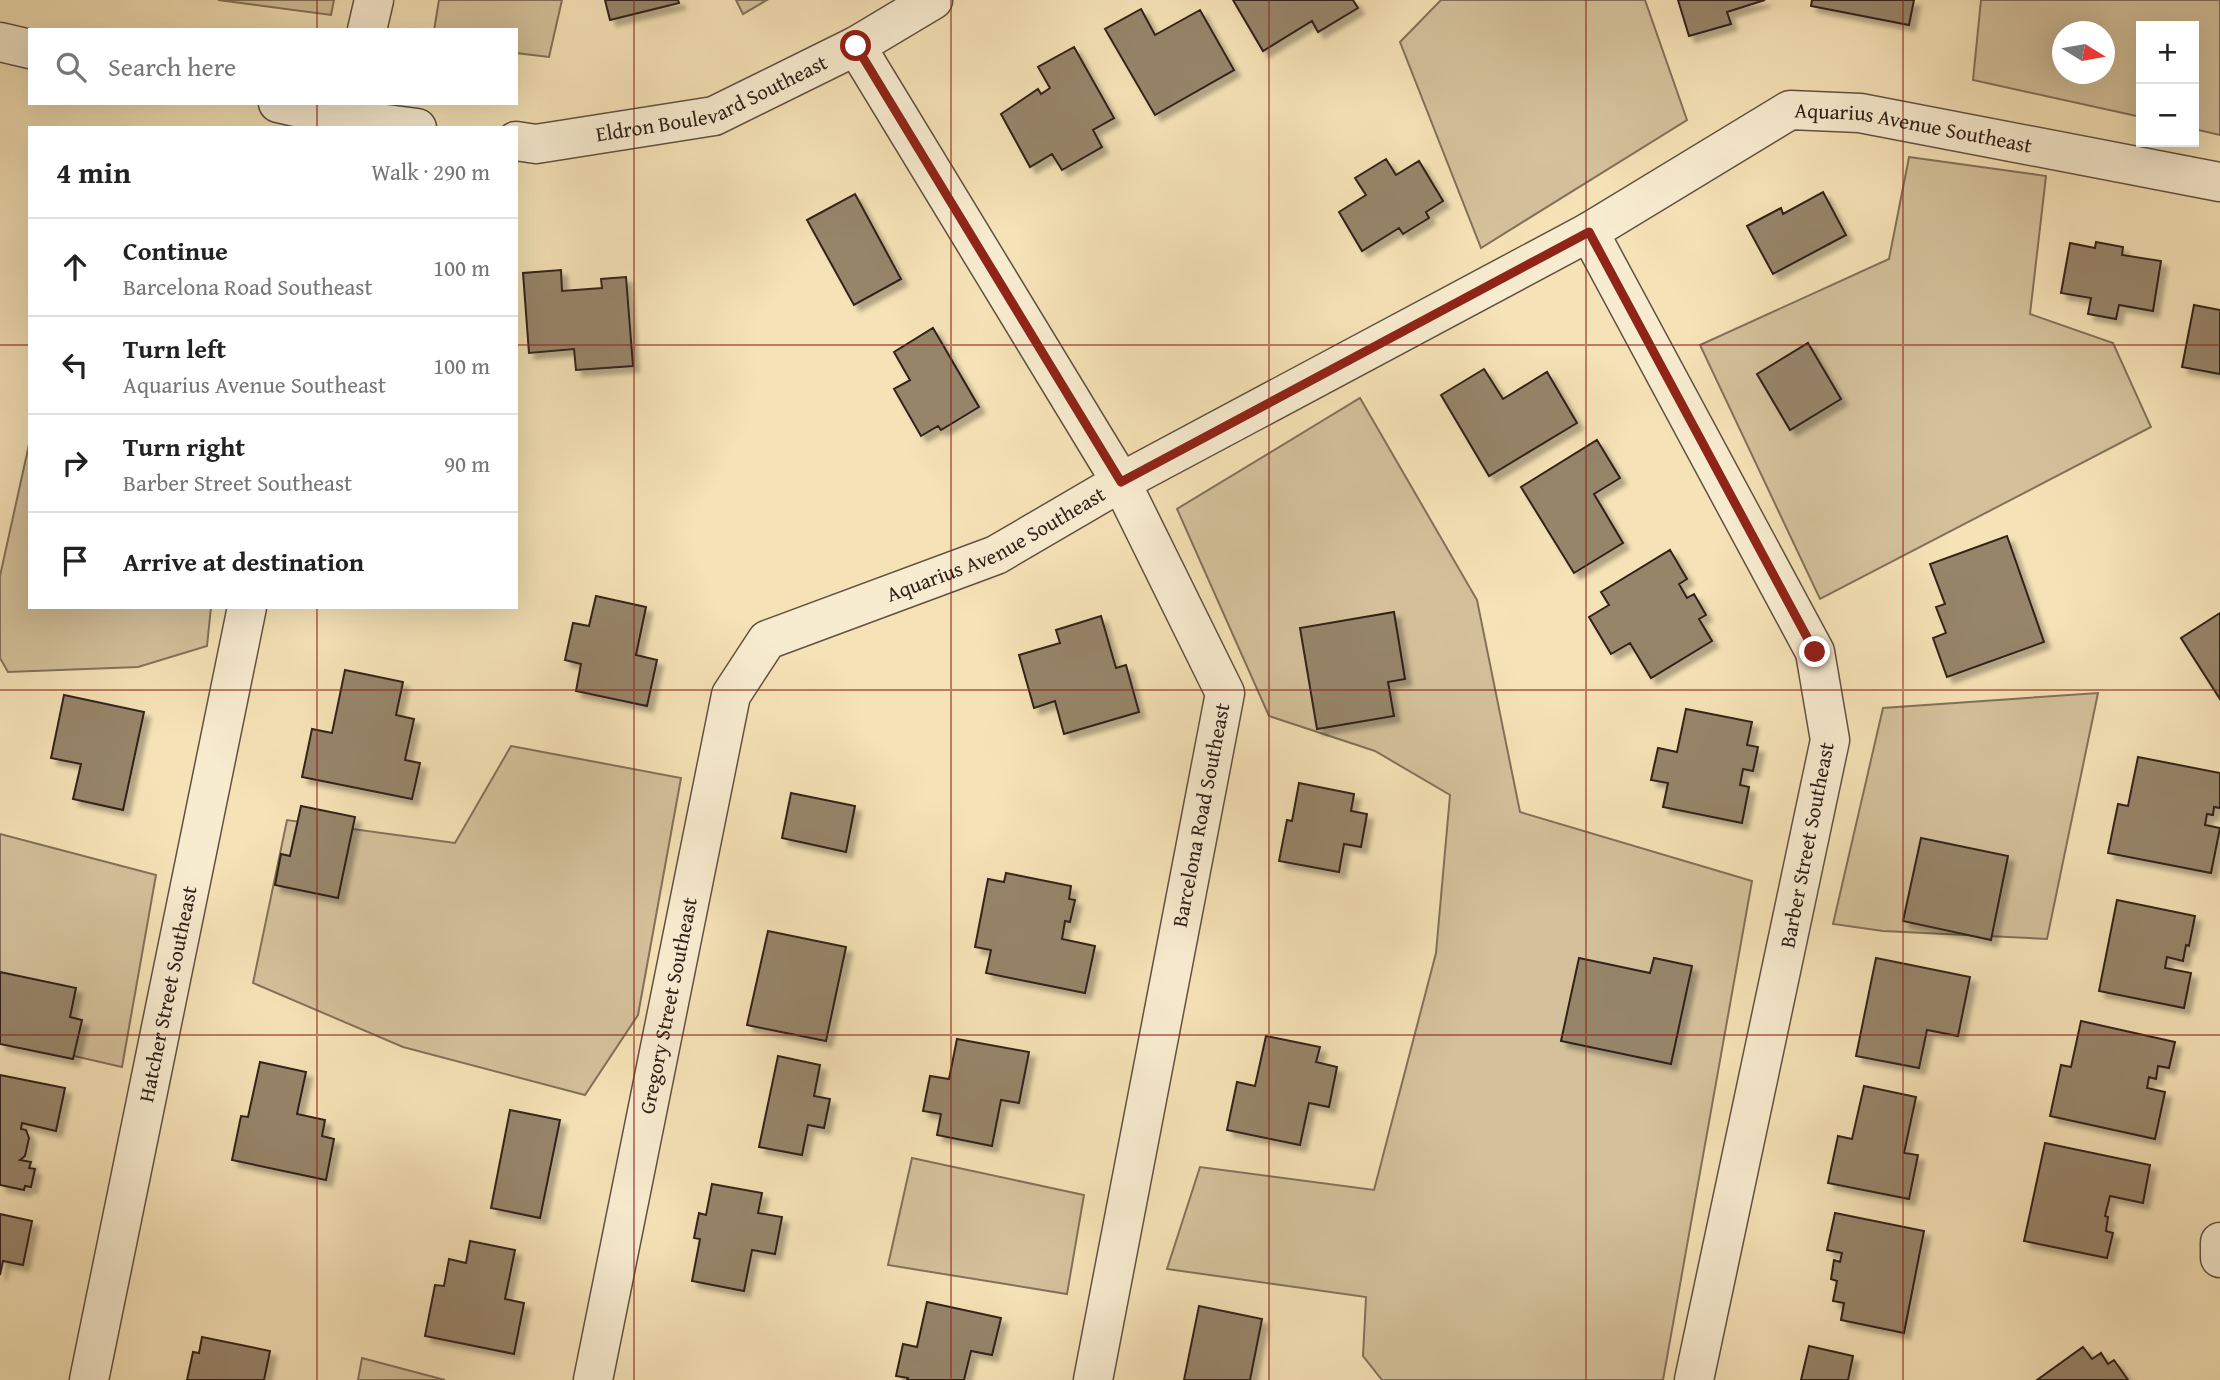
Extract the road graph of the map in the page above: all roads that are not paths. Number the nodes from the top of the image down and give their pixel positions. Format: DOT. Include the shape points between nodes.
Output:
graph roads {
  1 [pos="374,0"];
  2 [pos="933,0"];
  3 [pos="367,28"];
  4 [pos="0,42"];
  5 [pos="856,46"];
  6 [pos="28,49"];
  7 [pos="288,105"];
  8 [pos="348,117"];
  9 [pos="404,126"];
  10 [pos="518,141"];
  11 [pos="2220,182"];
  12 [pos="1589,232"];
  13 [pos="1121,482"];
  14 [pos="247,609"];
  15 [pos="767,640"];
  16 [pos="2220,1242"];
  17 [pos="2220,1258"];
  18 [pos="89,1380"];
  19 [pos="593,1380"];
  20 [pos="1093,1380"];
  21 [pos="1694,1380"];
  1 -- 3 [label="street"];
  2 -- 5 [label="street, Eldron Boulevard Southeast"];
  4 -- 6 [label="street"];
  5 -- 10 [label="street, Eldron Boulevard Southeast" via="715,116 536,144"];
  5 -- 13 [label="street, Barcelona Road Southeast"];
  7 -- 8 [label="street"];
  8 -- 9 [label="street"];
  11 -- 12 [label="street, Aquarius Avenue Southeast" via="1860,113 1790,110"];
  12 -- 13 [label="street, Aquarius Avenue Southeast"];
  12 -- 21 [label="street, Barber Street Southeast" via="1815,652 1830,740"];
  13 -- 15 [label="street, Aquarius Avenue Southeast" via="996,555"];
  13 -- 20 [label="street, Barcelona Road Southeast" via="1225,693"];
  14 -- 18 [label="street, Hatcher Street Southeast"];
  15 -- 19 [label="street, Gregory Street Southeast" via="731,695"];
  16 -- 17 [label="street"];
}
